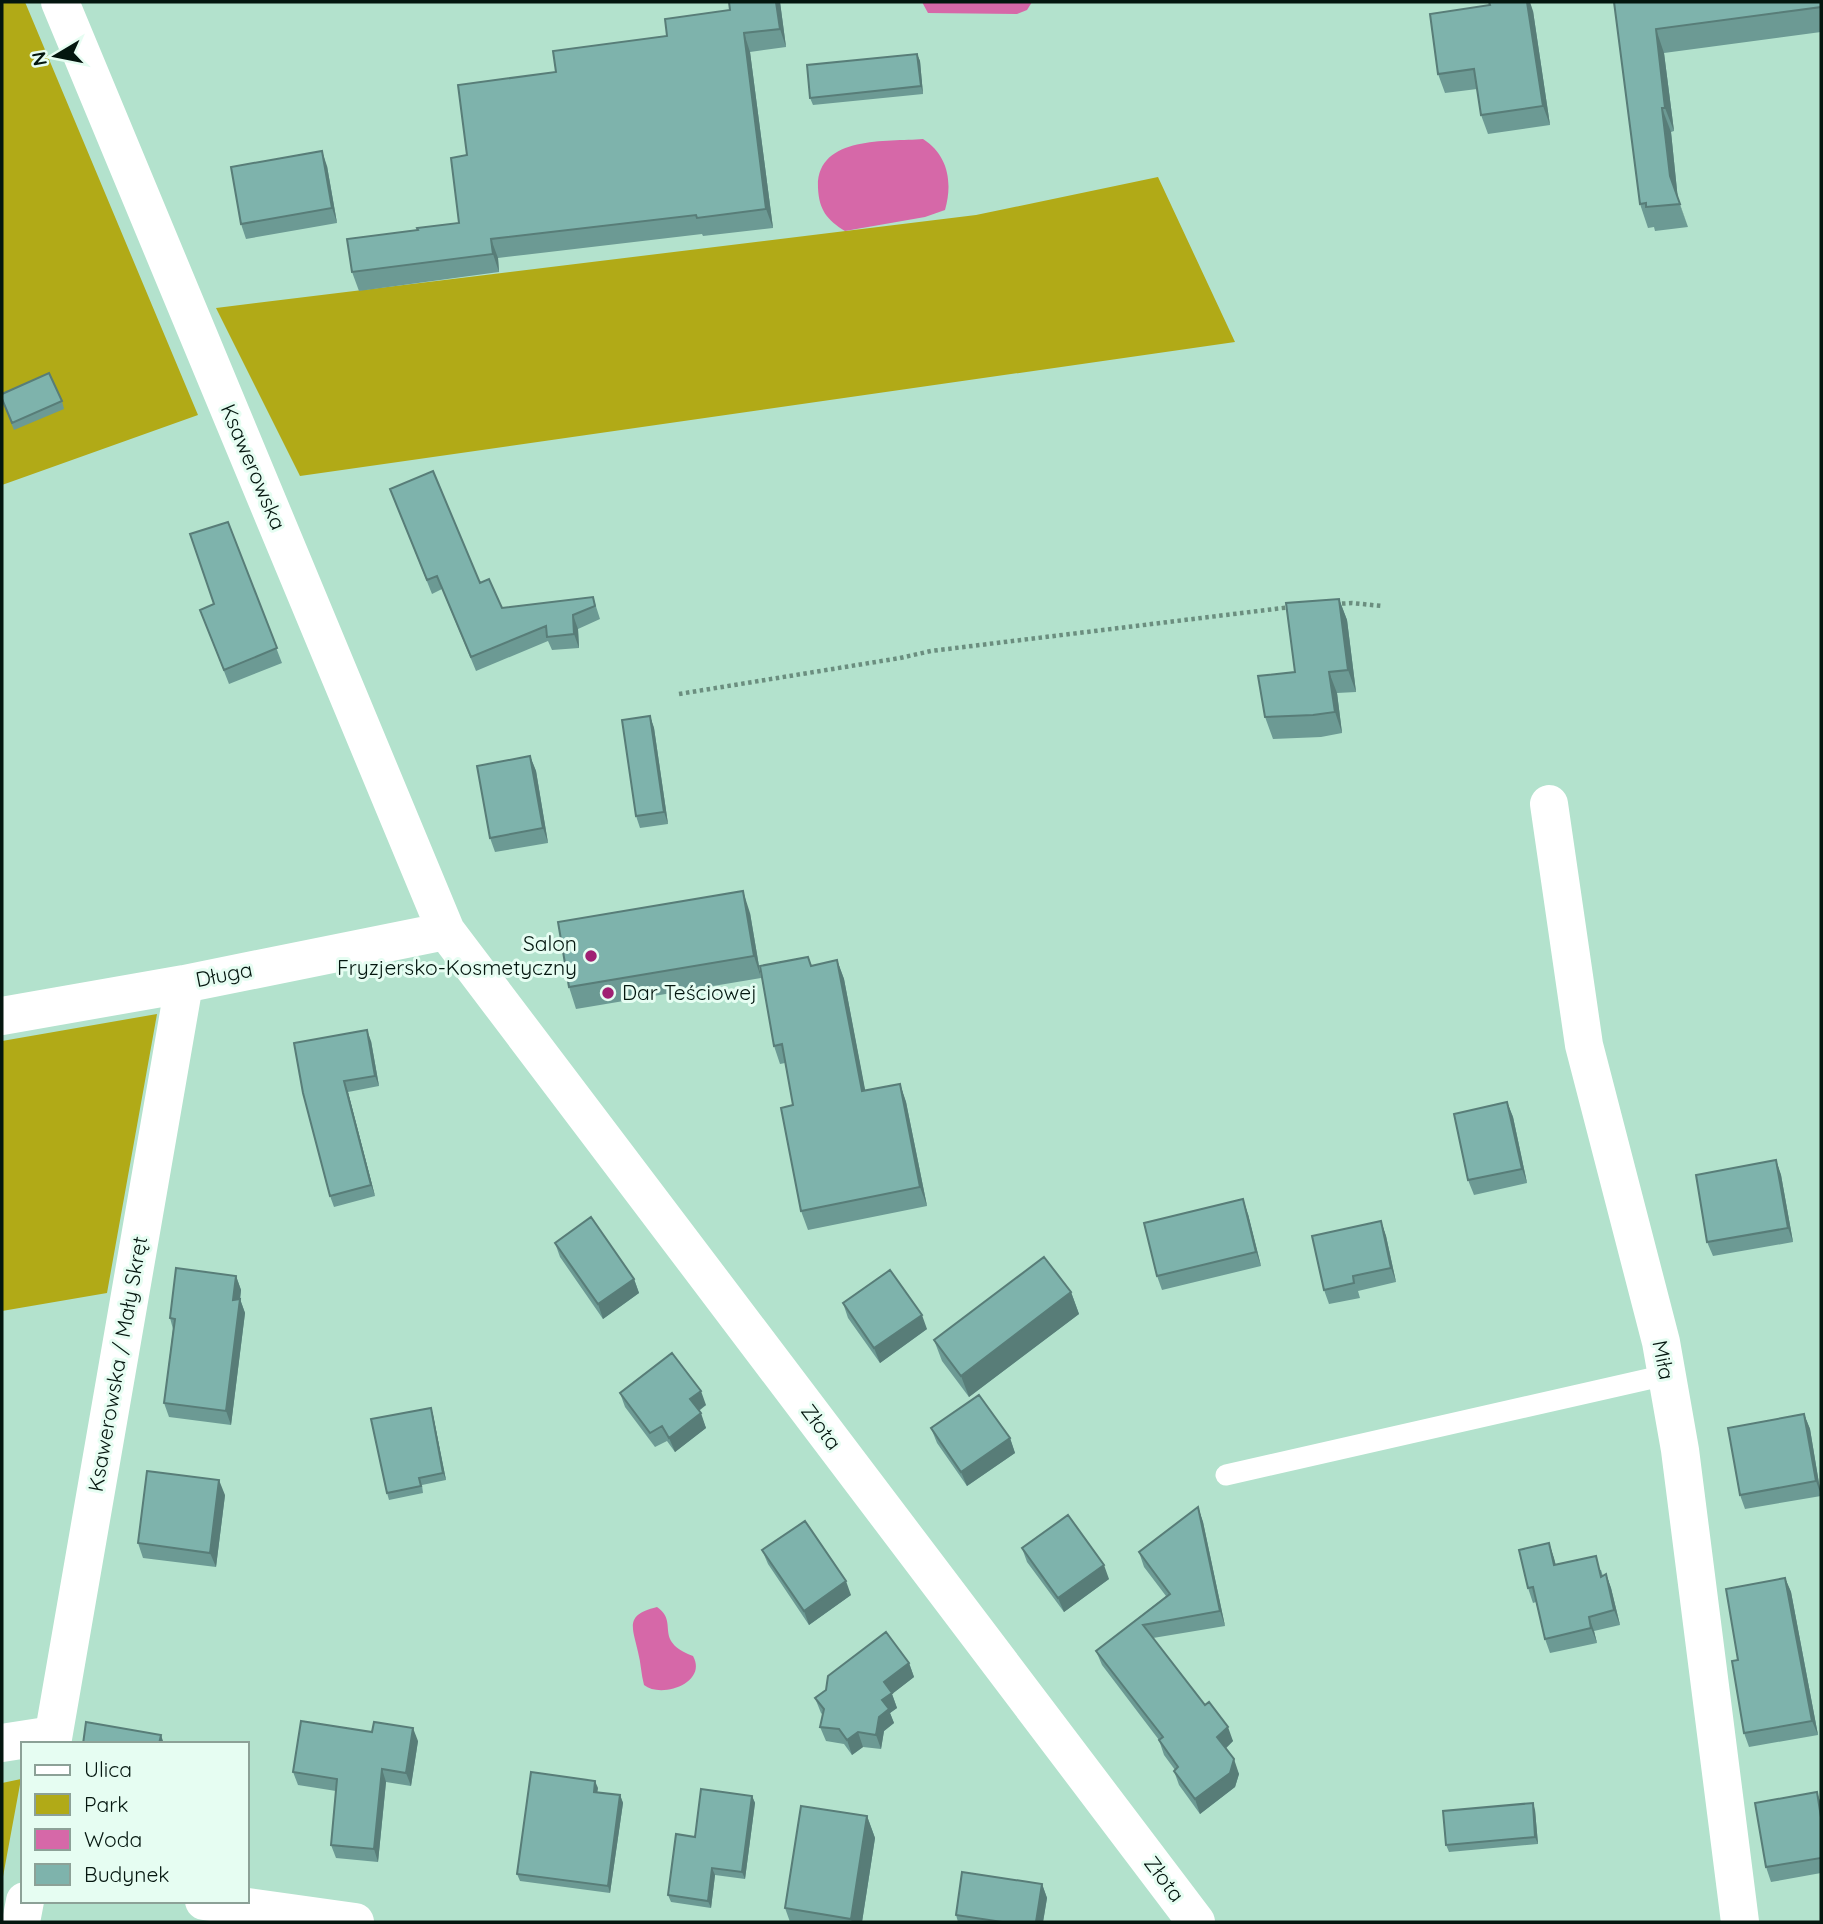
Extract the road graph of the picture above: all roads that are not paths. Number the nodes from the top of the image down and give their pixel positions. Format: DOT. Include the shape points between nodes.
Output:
graph roads {
  1 [pos="60,2"];
  2 [pos="1549,804"];
  3 [pos="446,931"];
  4 [pos="184,984"];
  5 [pos="2,1016"];
  6 [pos="1666,1375"];
  7 [pos="1226,1475"];
  8 [pos="53,1739"];
  9 [pos="21,1742"];
  10 [pos="22,1742"];
  11 [pos="2,1744"];
  12 [pos="24,1903"];
  13 [pos="218,1903"];
  14 [pos="21,1922"];
  15 [pos="355,1922"];
  16 [pos="1196,1922"];
  17 [pos="1740,1922"];
  1 -- 3 [label="street, Ksawerowska"];
  2 -- 6 [label="street, Miła" via="1584,1045"];
  3 -- 4 [label="street, Długa"];
  3 -- 16 [label="street, Złota"];
  4 -- 5 [label="street, Długa"];
  4 -- 8 [label="street, Ksawerowska / Mały Skręt"];
  6 -- 7 [label="lane"];
  6 -- 17 [label="street, Miła" via="1680,1450"];
  8 -- 10 [label="street"];
  9 -- 11 [label="street"];
  12 -- 14 [label="street"];
  13 -- 15 [label="street"];
}
